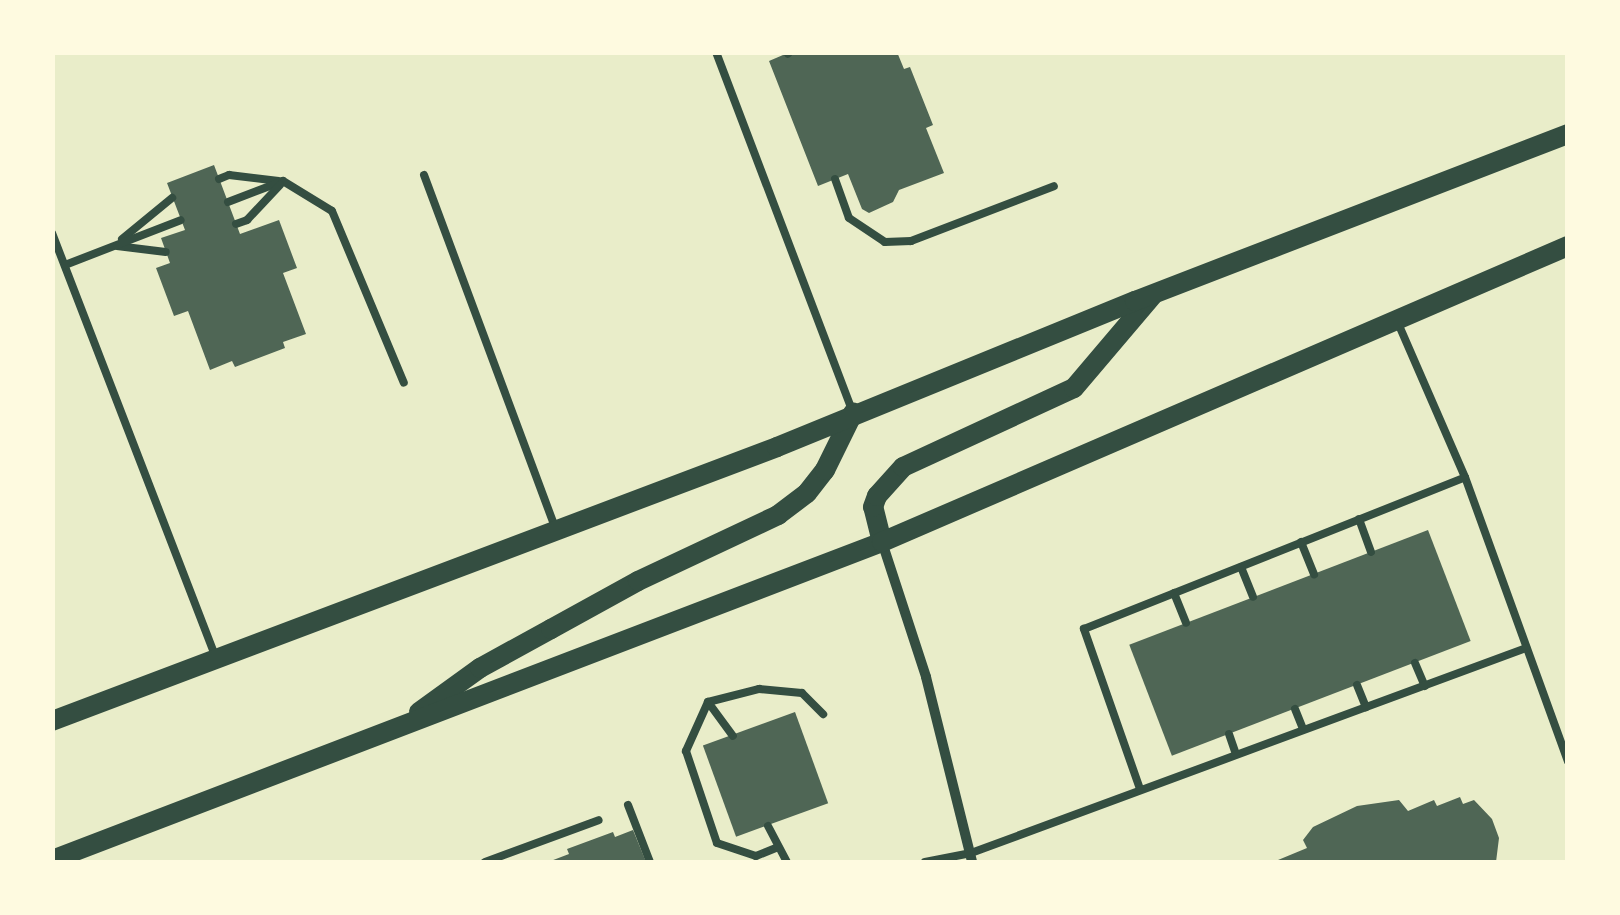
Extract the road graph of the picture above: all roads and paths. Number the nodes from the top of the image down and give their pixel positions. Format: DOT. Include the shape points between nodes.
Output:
graph roads {
  1 [pos="716,52"];
  2 [pos="1568,134"];
  3 [pos="424,175"];
  4 [pos="219,179"];
  5 [pos="834,179"];
  6 [pos="284,181"];
  7 [pos="1054,186"];
  8 [pos="172,198"];
  9 [pos="228,202"];
  10 [pos="181,220"];
  11 [pos="236,224"];
  12 [pos="52,233"];
  13 [pos="115,245"];
  14 [pos="1568,246"];
  15 [pos="166,252"];
  16 [pos="64,264"];
  17 [pos="1152,296"];
  18 [pos="1396,320"];
  19 [pos="404,383"];
  20 [pos="853,413"];
  21 [pos="1464,477"];
  22 [pos="1359,519"];
  23 [pos="556,531"];
  24 [pos="882,542"];
  25 [pos="1301,542"];
  26 [pos="1371,552"];
  27 [pos="1241,567"];
  28 [pos="1314,574"];
  29 [pos="1174,593"];
  30 [pos="1252,597"];
  31 [pos="1186,623"];
  32 [pos="1526,648"];
  33 [pos="216,660"];
  34 [pos="1415,662"];
  35 [pos="1356,685"];
  36 [pos="1424,686"];
  37 [pos="708,702"];
  38 [pos="1366,707"];
  39 [pos="1295,708"];
  40 [pos="823,714"];
  41 [pos="52,722"];
  42 [pos="1303,729"];
  43 [pos="392,730"];
  44 [pos="1229,734"];
  45 [pos="733,736"];
  46 [pos="1236,754"];
  47 [pos="1568,762"];
  48 [pos="1140,789"];
  49 [pos="628,805"];
  50 [pos="599,820"];
  51 [pos="768,826"];
  52 [pos="778,847"];
  53 [pos="972,858"];
  54 [pos="52,860"];
  55 [pos="485,862"];
  56 [pos="650,862"];
  57 [pos="787,862"];
  58 [pos="926,862"];
  1 -- 20 [label="lane"];
  2 -- 17 [label="main road"];
  3 -- 23 [label="lane"];
  4 -- 6 [label="lane"];
  5 -- 7 [label="lane" via="849,218 885,242 911,241"];
  6 -- 9 [label="lane"];
  6 -- 11 [label="lane"];
  6 -- 19 [label="lane" via="332,211"];
  8 -- 13 [label="lane"];
  10 -- 13 [label="lane"];
  12 -- 16 [label="lane"];
  13 -- 15 [label="lane"];
  13 -- 16 [label="lane"];
  14 -- 18 [label="main road"];
  16 -- 33 [label="lane"];
  17 -- 20 [label="main road"];
  17 -- 24 [label="main road" via="1074,388 904,467 874,506"];
  18 -- 21 [label="lane"];
  18 -- 24 [label="main road"];
  20 -- 23 [label="main road"];
  20 -- 43 [label="main road" via="825,470 778,514 480,668"];
  21 -- 22 [label="lane"];
  21 -- 32 [label="lane"];
  22 -- 25 [label="lane"];
  22 -- 26 [label="lane"];
  23 -- 33 [label="main road"];
  24 -- 43 [label="main road"];
  24 -- 53 [label="street" via="920,656"];
  25 -- 27 [label="lane"];
  25 -- 28 [label="lane"];
  27 -- 29 [label="lane"];
  27 -- 30 [label="lane"];
  29 -- 31 [label="lane"];
  29 -- 48 [label="lane" via="1084,629"];
  32 -- 36 [label="lane"];
  32 -- 47 [label="lane"];
  33 -- 41 [label="main road"];
  34 -- 36 [label="lane"];
  35 -- 38 [label="lane"];
  36 -- 38 [label="lane"];
  37 -- 40 [label="lane" via="759,688 802,693"];
  37 -- 45 [label="lane"];
  37 -- 52 [label="lane" via="686,751 717,842 756,856"];
  38 -- 42 [label="lane"];
  39 -- 42 [label="lane"];
  42 -- 46 [label="lane"];
  43 -- 54 [label="main road"];
  44 -- 46 [label="lane"];
  46 -- 48 [label="lane"];
  48 -- 53 [label="lane"];
  49 -- 56 [label="lane"];
  50 -- 55 [label="lane"];
  51 -- 52 [label="lane"];
  52 -- 57 [label="lane"];
  53 -- 58 [label="lane"];
}
